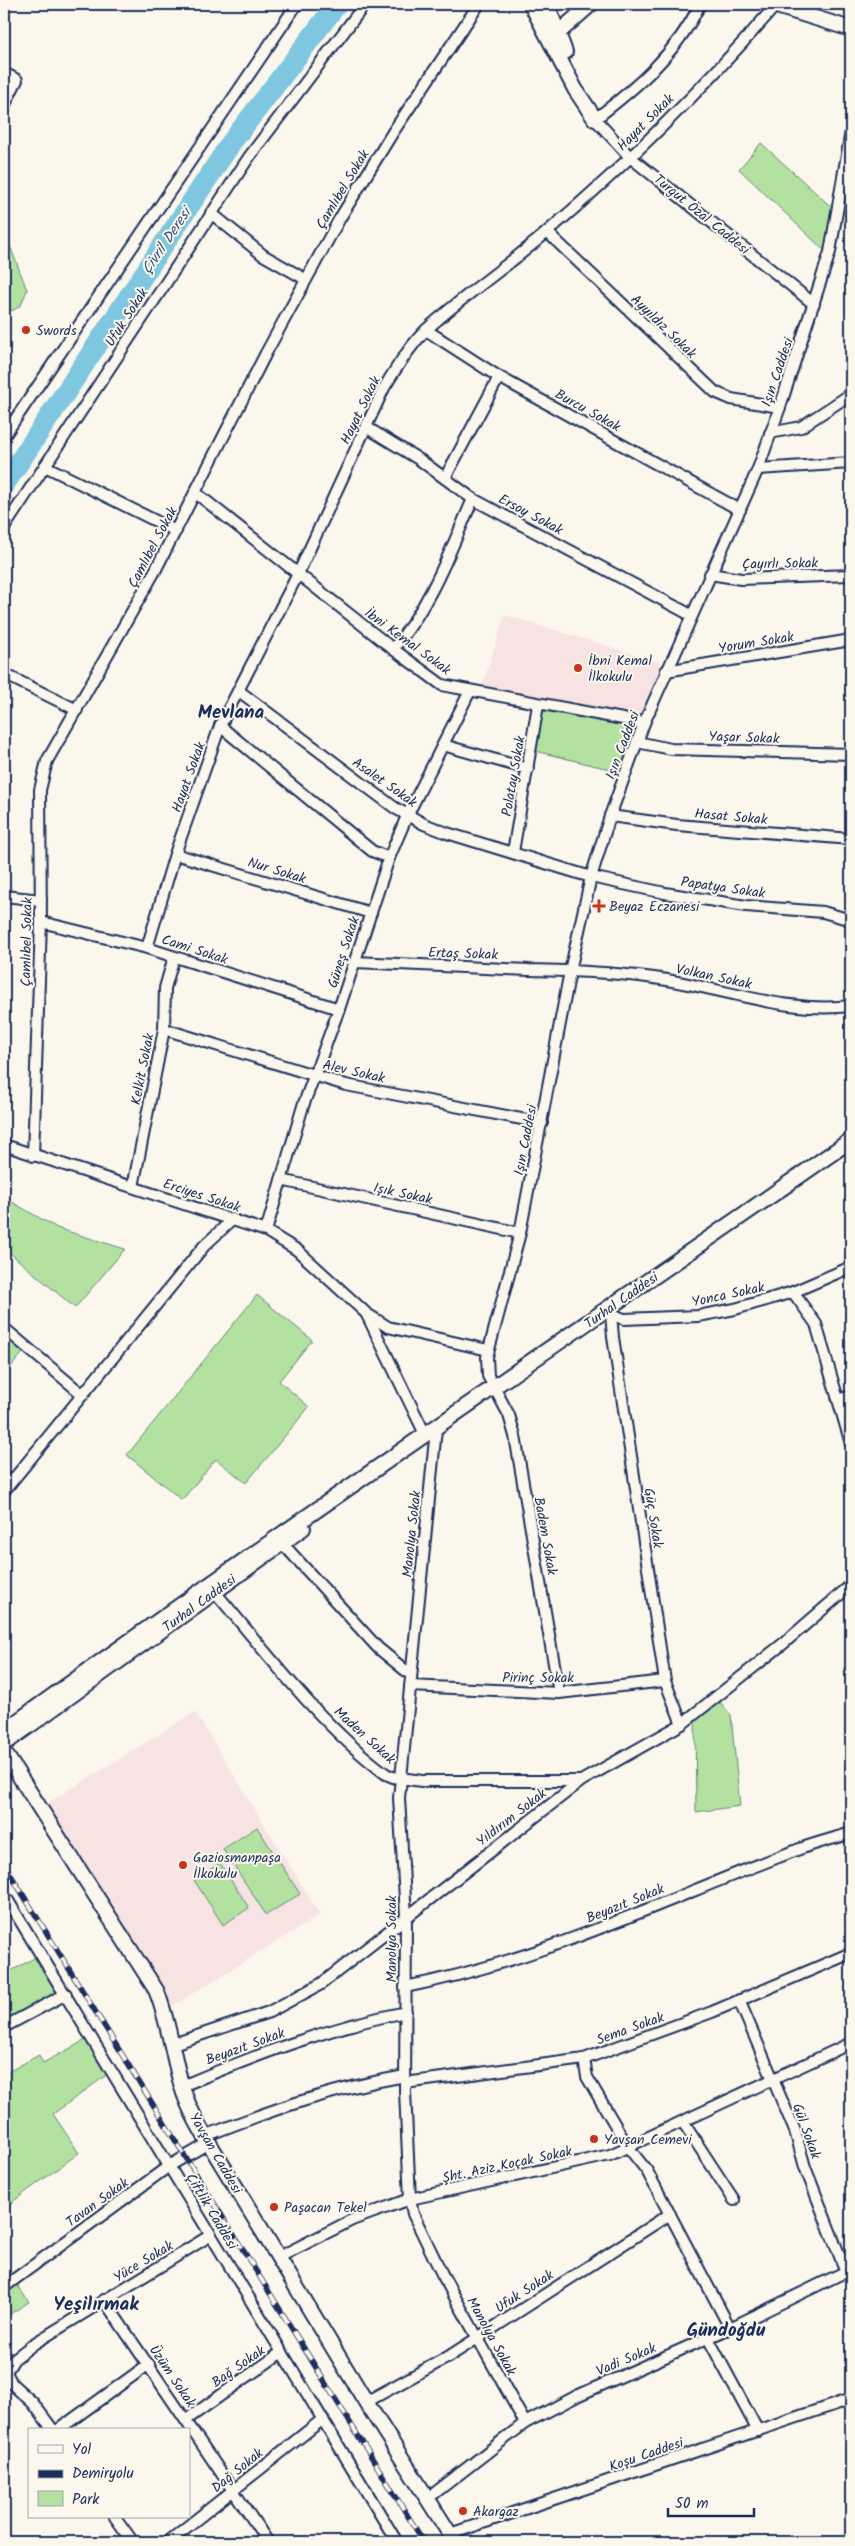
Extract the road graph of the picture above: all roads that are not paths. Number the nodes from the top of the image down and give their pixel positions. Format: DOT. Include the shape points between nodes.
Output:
graph roads {
  1 [pos="296,4"];
  2 [pos="364,4"];
  3 [pos="478,4"];
  4 [pos="531,4"];
  5 [pos="547,4"];
  6 [pos="591,4"];
  7 [pos="700,4"];
  8 [pos="773,5"];
  9 [pos="851,29"];
  10 [pos="557,34"];
  11 [pos="4,73"];
  12 [pos="4,106"];
  13 [pos="595,119"];
  14 [pos="851,131"];
  15 [pos="630,157"];
  16 [pos="211,213"];
  17 [pos="547,232"];
  18 [pos="306,279"];
  19 [pos="814,304"];
  20 [pos="426,330"];
  21 [pos="499,377"];
  22 [pos="851,394"];
  23 [pos="780,407"];
  24 [pos="366,427"];
  25 [pos="770,433"];
  26 [pos="4,436"];
  27 [pos="851,463"];
  28 [pos="45,466"];
  29 [pos="758,469"];
  30 [pos="445,478"];
  31 [pos="196,493"];
  32 [pos="472,499"];
  33 [pos="740,510"];
  34 [pos="4,528"];
  35 [pos="176,532"];
  36 [pos="298,574"];
  37 [pos="710,574"];
  38 [pos="851,575"];
  39 [pos="691,615"];
  40 [pos="851,640"];
  41 [pos="393,649"];
  42 [pos="666,671"];
  43 [pos="4,674"];
  44 [pos="239,691"];
  45 [pos="470,691"];
  46 [pos="538,705"];
  47 [pos="77,710"];
  48 [pos="644,723"];
  49 [pos="220,726"];
  50 [pos="637,742"];
  51 [pos="443,745"];
  52 [pos="851,754"];
  53 [pos="528,769"];
  54 [pos="407,816"];
  55 [pos="610,816"];
  56 [pos="851,839"];
  57 [pos="514,852"];
  58 [pos="175,854"];
  59 [pos="389,858"];
  60 [pos="591,877"];
  61 [pos="4,896"];
  62 [pos="40,900"];
  63 [pos="371,913"];
  64 [pos="851,920"];
  65 [pos="41,922"];
  66 [pos="146,948"];
  67 [pos="174,957"];
  68 [pos="355,962"];
  69 [pos="570,971"];
  70 [pos="851,1006"];
  71 [pos="339,1009"];
  72 [pos="164,1029"];
  73 [pos="313,1076"];
  74 [pos="542,1123"];
  75 [pos="851,1140"];
  76 [pos="4,1146"];
  77 [pos="33,1156"];
  78 [pos="281,1180"];
  79 [pos="133,1187"];
  80 [pos="233,1219"];
  81 [pos="266,1231"];
  82 [pos="520,1233"];
  83 [pos="851,1267"];
  84 [pos="793,1292"];
  85 [pos="610,1311"];
  86 [pos="367,1314"];
  87 [pos="4,1328"];
  88 [pos="488,1350"];
  89 [pos="494,1388"];
  90 [pos="82,1394"];
  91 [pos="851,1396"];
  92 [pos="838,1400"];
  93 [pos="431,1432"];
  94 [pos="851,1444"];
  95 [pos="392,1460"];
  96 [pos="4,1491"];
  97 [pos="283,1544"];
  98 [pos="851,1585"];
  99 [pos="215,1592"];
  100 [pos="410,1681"];
  101 [pos="665,1681"];
  102 [pos="559,1693"];
  103 [pos="682,1724"];
  104 [pos="4,1731"];
  105 [pos="4,1744"];
  106 [pos="4,1752"];
  107 [pos="401,1779"];
  108 [pos="581,1780"];
  109 [pos="851,1833"];
  110 [pos="4,1895"];
  111 [pos="406,1916"];
  112 [pos="851,1953"];
  113 [pos="405,1987"];
  114 [pos="66,1994"];
  115 [pos="739,2000"];
  116 [pos="406,2012"];
  117 [pos="4,2027"];
  118 [pos="851,2043"];
  119 [pos="173,2044"];
  120 [pos="584,2059"];
  121 [pos="405,2080"];
  122 [pos="772,2080"];
  123 [pos="182,2086"];
  124 [pos="683,2122"];
  125 [pos="207,2140"];
  126 [pos="628,2147"];
  127 [pos="169,2166"];
  128 [pos="410,2199"];
  129 [pos="734,2200"];
  130 [pos="670,2214"];
  131 [pos="211,2235"];
  132 [pos="277,2258"];
  133 [pos="849,2270"];
  134 [pos="4,2287"];
  135 [pos="104,2300"];
  136 [pos="730,2328"];
  137 [pos="477,2338"];
  138 [pos="708,2338"];
  139 [pos="282,2352"];
  140 [pos="149,2364"];
  141 [pos="851,2399"];
  142 [pos="366,2402"];
  143 [pos="323,2419"];
  144 [pos="186,2420"];
  145 [pos="525,2423"];
  146 [pos="52,2428"];
  147 [pos="61,2428"];
  148 [pos="758,2431"];
  149 [pos="233,2492"];
  150 [pos="427,2498"];
  151 [pos="116,2518"];
  152 [pos="452,2538"];
  153 [pos="133,2542"];
  154 [pos="168,2542"];
  155 [pos="268,2542"];
  156 [pos="397,2542"];
  1 -- 26 [label="street"];
  2 -- 16 [label="street, Ufuk Sokak"];
  3 -- 18 [label="street, Çamlıbel Sokak" via="388,140"];
  4 -- 13 [label="street, Turgut Özal Caddesi" via="575,89"];
  5 -- 10 [label="street, Turgut Özal Caddesi"];
  6 -- 10 [label="street"];
  7 -- 13 [label="street" via="686,29 656,68 630,93"];
  8 -- 9 [label="street"];
  8 -- 15 [label="street, Hayat Sokak" via="745,41"];
  10 -- 13 [label="street, Turgut Özal Caddesi"];
  11 -- 12 [label="street" via="17,80"];
  13 -- 15 [label="street, Turgut Özal Caddesi"];
  14 -- 19 [label="street, Işın Caddesi" via="836,226"];
  15 -- 17 [label="street, Hayat Sokak"];
  15 -- 19 [label="street, Turgut Özal Caddesi"];
  16 -- 18 [label="street" via="263,255"];
  16 -- 28 [label="street, Ufuk Sokak"];
  17 -- 20 [label="street, Hayat Sokak"];
  17 -- 23 [label="street, Ayyıldız Sokak" via="716,392 730,399"];
  18 -- 31 [label="street, Çamlıbel Sokak"];
  19 -- 23 [label="street, Işın Caddesi"];
  20 -- 21 [label="street, Burcu Sokak"];
  20 -- 24 [label="street, Hayat Sokak" via="394,371"];
  21 -- 30 [label="street"];
  21 -- 33 [label="street, Burcu Sokak"];
  22 -- 25 [label="street" via="801,426"];
  23 -- 25 [label="street, Işın Caddesi"];
  24 -- 30 [label="street, Ersoy Sokak"];
  24 -- 36 [label="street, Hayat Sokak"];
  25 -- 29 [label="street, Işın Caddesi"];
  27 -- 29 [label="street"];
  28 -- 34 [label="street, Ufuk Sokak"];
  28 -- 35 [label="street"];
  29 -- 33 [label="street, Işın Caddesi"];
  30 -- 32 [label="street, Ersoy Sokak"];
  31 -- 35 [label="street, Çamlıbel Sokak"];
  31 -- 36 [label="street, İbni Kemal Sokak"];
  32 -- 39 [label="street, Ersoy Sokak"];
  32 -- 41 [label="street" via="436,581 406,634"];
  33 -- 37 [label="street, Işın Caddesi"];
  35 -- 47 [label="street, Çamlıbel Sokak"];
  36 -- 41 [label="street, İbni Kemal Sokak"];
  36 -- 44 [label="street, Hayat Sokak"];
  37 -- 38 [label="street, Çayırlı Sokak" via="741,579"];
  37 -- 39 [label="street, Işın Caddesi"];
  39 -- 42 [label="street, Işın Caddesi"];
  40 -- 42 [label="street, Yorum Sokak"];
  41 -- 45 [label="street, İbni Kemal Sokak" via="442,685"];
  42 -- 48 [label="street, Işın Caddesi"];
  43 -- 47 [label="street"];
  44 -- 49 [label="street, Hayat Sokak"];
  44 -- 54 [label="street, Asalet Sokak"];
  45 -- 46 [label="street, İbni Kemal Sokak"];
  45 -- 51 [label="street, Güneş Sokak"];
  46 -- 48 [label="street, İbni Kemal Sokak"];
  46 -- 53 [label="street, Polatay Sokak"];
  47 -- 62 [label="street, Çamlıbel Sokak" via="42,773"];
  48 -- 50 [label="street, Işın Caddesi"];
  49 -- 58 [label="street, Hayat Sokak"];
  49 -- 59 [label="street" via="372,851"];
  50 -- 52 [label="street, Yaşar Sokak" via="671,749"];
  50 -- 55 [label="street, Işın Caddesi"];
  51 -- 53 [label="street"];
  51 -- 54 [label="street, Güneş Sokak"];
  53 -- 57 [label="street, Polatay Sokak"];
  54 -- 57 [label="street, Asalet Sokak" via="447,833"];
  54 -- 59 [label="street, Güneş Sokak"];
  55 -- 56 [label="street, Hasat Sokak" via="687,826"];
  55 -- 60 [label="street, Işın Caddesi"];
  57 -- 60 [label="street, Asalet Sokak"];
  58 -- 63 [label="street, Nur Sokak"];
  58 -- 66 [label="street, Hayat Sokak"];
  59 -- 63 [label="street, Güneş Sokak"];
  60 -- 64 [label="street, Papatya Sokak" via="665,893 746,906 822,912"];
  60 -- 69 [label="street, Işın Caddesi"];
  61 -- 62 [label="street"];
  62 -- 65 [label="street, Çamlıbel Sokak"];
  63 -- 68 [label="street, Güneş Sokak"];
  65 -- 66 [label="street, Cami Sokak"];
  65 -- 77 [label="street, Çamlıbel Sokak"];
  66 -- 67 [label="street, Cami Sokak"];
  67 -- 71 [label="street, Cami Sokak"];
  67 -- 72 [label="street, Kelkit Sokak" via="165,988"];
  68 -- 69 [label="street, Ertaş Sokak"];
  68 -- 71 [label="street, Güneş Sokak"];
  69 -- 70 [label="street, Volkan Sokak" via="654,978 789,1007"];
  69 -- 74 [label="street, Işın Caddesi"];
  71 -- 73 [label="street, Güneş Sokak"];
  72 -- 73 [label="street, Alev Sokak"];
  72 -- 79 [label="street, Kelkit Sokak"];
  73 -- 74 [label="street, Alev Sokak"];
  73 -- 78 [label="street, Güneş Sokak"];
  74 -- 82 [label="street, Işın Caddesi"];
  75 -- 85 [label="street, Turhal Caddesi"];
  76 -- 77 [label="street, Erciyes Sokak"];
  77 -- 79 [label="street, Erciyes Sokak"];
  78 -- 81 [label="street, Güneş Sokak"];
  78 -- 82 [label="street, Işık Sokak"];
  79 -- 80 [label="street, Erciyes Sokak"];
  80 -- 81 [label="street, Erciyes Sokak"];
  80 -- 90 [label="street" via="204,1246"];
  81 -- 86 [label="street, Erciyes Sokak" via="297,1250"];
  82 -- 88 [label="street, Işın Caddesi"];
  83 -- 84 [label="street, Yonca Sokak"];
  84 -- 85 [label="street, Yonca Sokak" via="698,1316 624,1319"];
  84 -- 92 [label="street" via="816,1324"];
  85 -- 89 [label="street, Turhal Caddesi"];
  85 -- 101 [label="street, Güç Sokak"];
  86 -- 88 [label="street, Erciyes Sokak" via="388,1327"];
  86 -- 93 [label="street, Erciyes Sokak"];
  87 -- 90 [label="street"];
  88 -- 89 [label="street, Işın Caddesi" via="486,1370"];
  89 -- 93 [label="street, Turhal Caddesi"];
  89 -- 102 [label="street, Badem Sokak" via="509,1415 515,1436"];
  90 -- 96 [label="street"];
  91 -- 92 [label="street"];
  92 -- 94 [label="street"];
  93 -- 95 [label="street, Turhal Caddesi"];
  93 -- 100 [label="street, Manolya Sokak"];
  95 -- 97 [label="street, Turhal Caddesi"];
  95 -- 104 [label="street, Turhal Caddesi" via="223,1573"];
  97 -- 99 [label="street, Turhal Caddesi"];
  97 -- 100 [label="street"];
  98 -- 103 [label="street, Yıldırım Sokak"];
  99 -- 105 [label="street, Turhal Caddesi"];
  99 -- 107 [label="street, Maden Sokak" via="292,1683 347,1740 382,1771"];
  100 -- 102 [label="street, Pirinç Sokak"];
  100 -- 107 [label="street, Manolya Sokak"];
  101 -- 102 [label="street, Pirinç Sokak"];
  101 -- 103 [label="street, Güç Sokak"];
  103 -- 108 [label="street, Yıldırım Sokak"];
  106 -- 119 [label="street, Yavşan Caddesi" via="146,1971 164,2009"];
  107 -- 108 [label="street, Maden Sokak"];
  107 -- 111 [label="street, Manolya Sokak" via="399,1812"];
  108 -- 111 [label="street, Yıldırım Sokak"];
  109 -- 113 [label="street, Beyazıt Sokak" via="799,1849 583,1934 497,1964"];
  110 -- 114 [label="street, Çiftlik Caddesi"];
  111 -- 113 [label="street, Manolya Sokak"];
  111 -- 119 [label="street, Yıldırım Sokak" via="363,1953 289,2003"];
  112 -- 115 [label="street, Sema Sokak"];
  113 -- 116 [label="street, Manolya Sokak"];
  114 -- 117 [label="street"];
  114 -- 127 [label="street, Çiftlik Caddesi"];
  115 -- 120 [label="street, Sema Sokak"];
  115 -- 122 [label="street, Gül Sokak"];
  116 -- 121 [label="street, Manolya Sokak"];
  116 -- 123 [label="street, Beyazıt Sokak" via="364,2020"];
  118 -- 122 [label="street, Şht. Aziz Koçak Sokak"];
  119 -- 123 [label="street, Yavşan Caddesi"];
  120 -- 121 [label="street, Sema Sokak"];
  120 -- 126 [label="street" via="587,2077"];
  121 -- 125 [label="street, Sema Sokak" via="324,2093 283,2105"];
  121 -- 128 [label="street, Manolya Sokak"];
  122 -- 124 [label="street, Şht. Aziz Koçak Sokak"];
  122 -- 133 [label="street, Gül Sokak"];
  123 -- 125 [label="street, Yavşan Caddesi"];
  124 -- 126 [label="street, Şht. Aziz Koçak Sokak"];
  124 -- 129 [label="street"];
  125 -- 127 [label="street, Tavan Sokak"];
  125 -- 132 [label="street, Yavşan Caddesi"];
  126 -- 128 [label="street, Şht. Aziz Koçak Sokak" via="589,2161"];
  126 -- 130 [label="street" via="647,2171"];
  127 -- 131 [label="street, Çiftlik Caddesi"];
  127 -- 134 [label="street, Tavan Sokak"];
  128 -- 132 [label="street, Şht. Aziz Koçak Sokak" via="352,2220"];
  128 -- 137 [label="street, Manolya Sokak" via="426,2243"];
  130 -- 136 [label="street"];
  130 -- 137 [label="street, Ufuk Sokak"];
  131 -- 135 [label="street, Yüce Sokak"];
  131 -- 139 [label="street, Çiftlik Caddesi"];
  132 -- 142 [label="street, Yavşan Caddesi"];
  133 -- 136 [label="street, Vadi Sokak"];
  135 -- 140 [label="street, Üzüm Sokak"];
  135 -- 146 [label="street, Yüce Sokak" via="35,2342 14,2359 6,2372 9,2380 33,2403"];
  136 -- 138 [label="street, Vadi Sokak"];
  137 -- 142 [label="street, Ufuk Sokak" via="408,2381"];
  137 -- 145 [label="street, Manolya Sokak"];
  138 -- 145 [label="street, Vadi Sokak" via="579,2395"];
  138 -- 148 [label="street"];
  139 -- 143 [label="street, Çiftlik Caddesi"];
  139 -- 144 [label="street, Bağ Sokak"];
  140 -- 144 [label="street, Üzüm Sokak"];
  140 -- 147 [label="street"];
  141 -- 148 [label="street, Koşu Caddesi"];
  142 -- 150 [label="street, Yavşan Caddesi"];
  143 -- 149 [label="street, Dağ Sokak"];
  143 -- 156 [label="street, Çiftlik Caddesi"];
  144 -- 149 [label="street, Üzüm Sokak"];
  145 -- 150 [label="street, Vadi Sokak"];
  148 -- 152 [label="street, Koşu Caddesi"];
  149 -- 154 [label="street, Dağ Sokak"];
  149 -- 155 [label="street, Üzüm Sokak"];
  150 -- 152 [label="street, Yavşan Caddesi"];
  151 -- 153 [label="street"];
}
